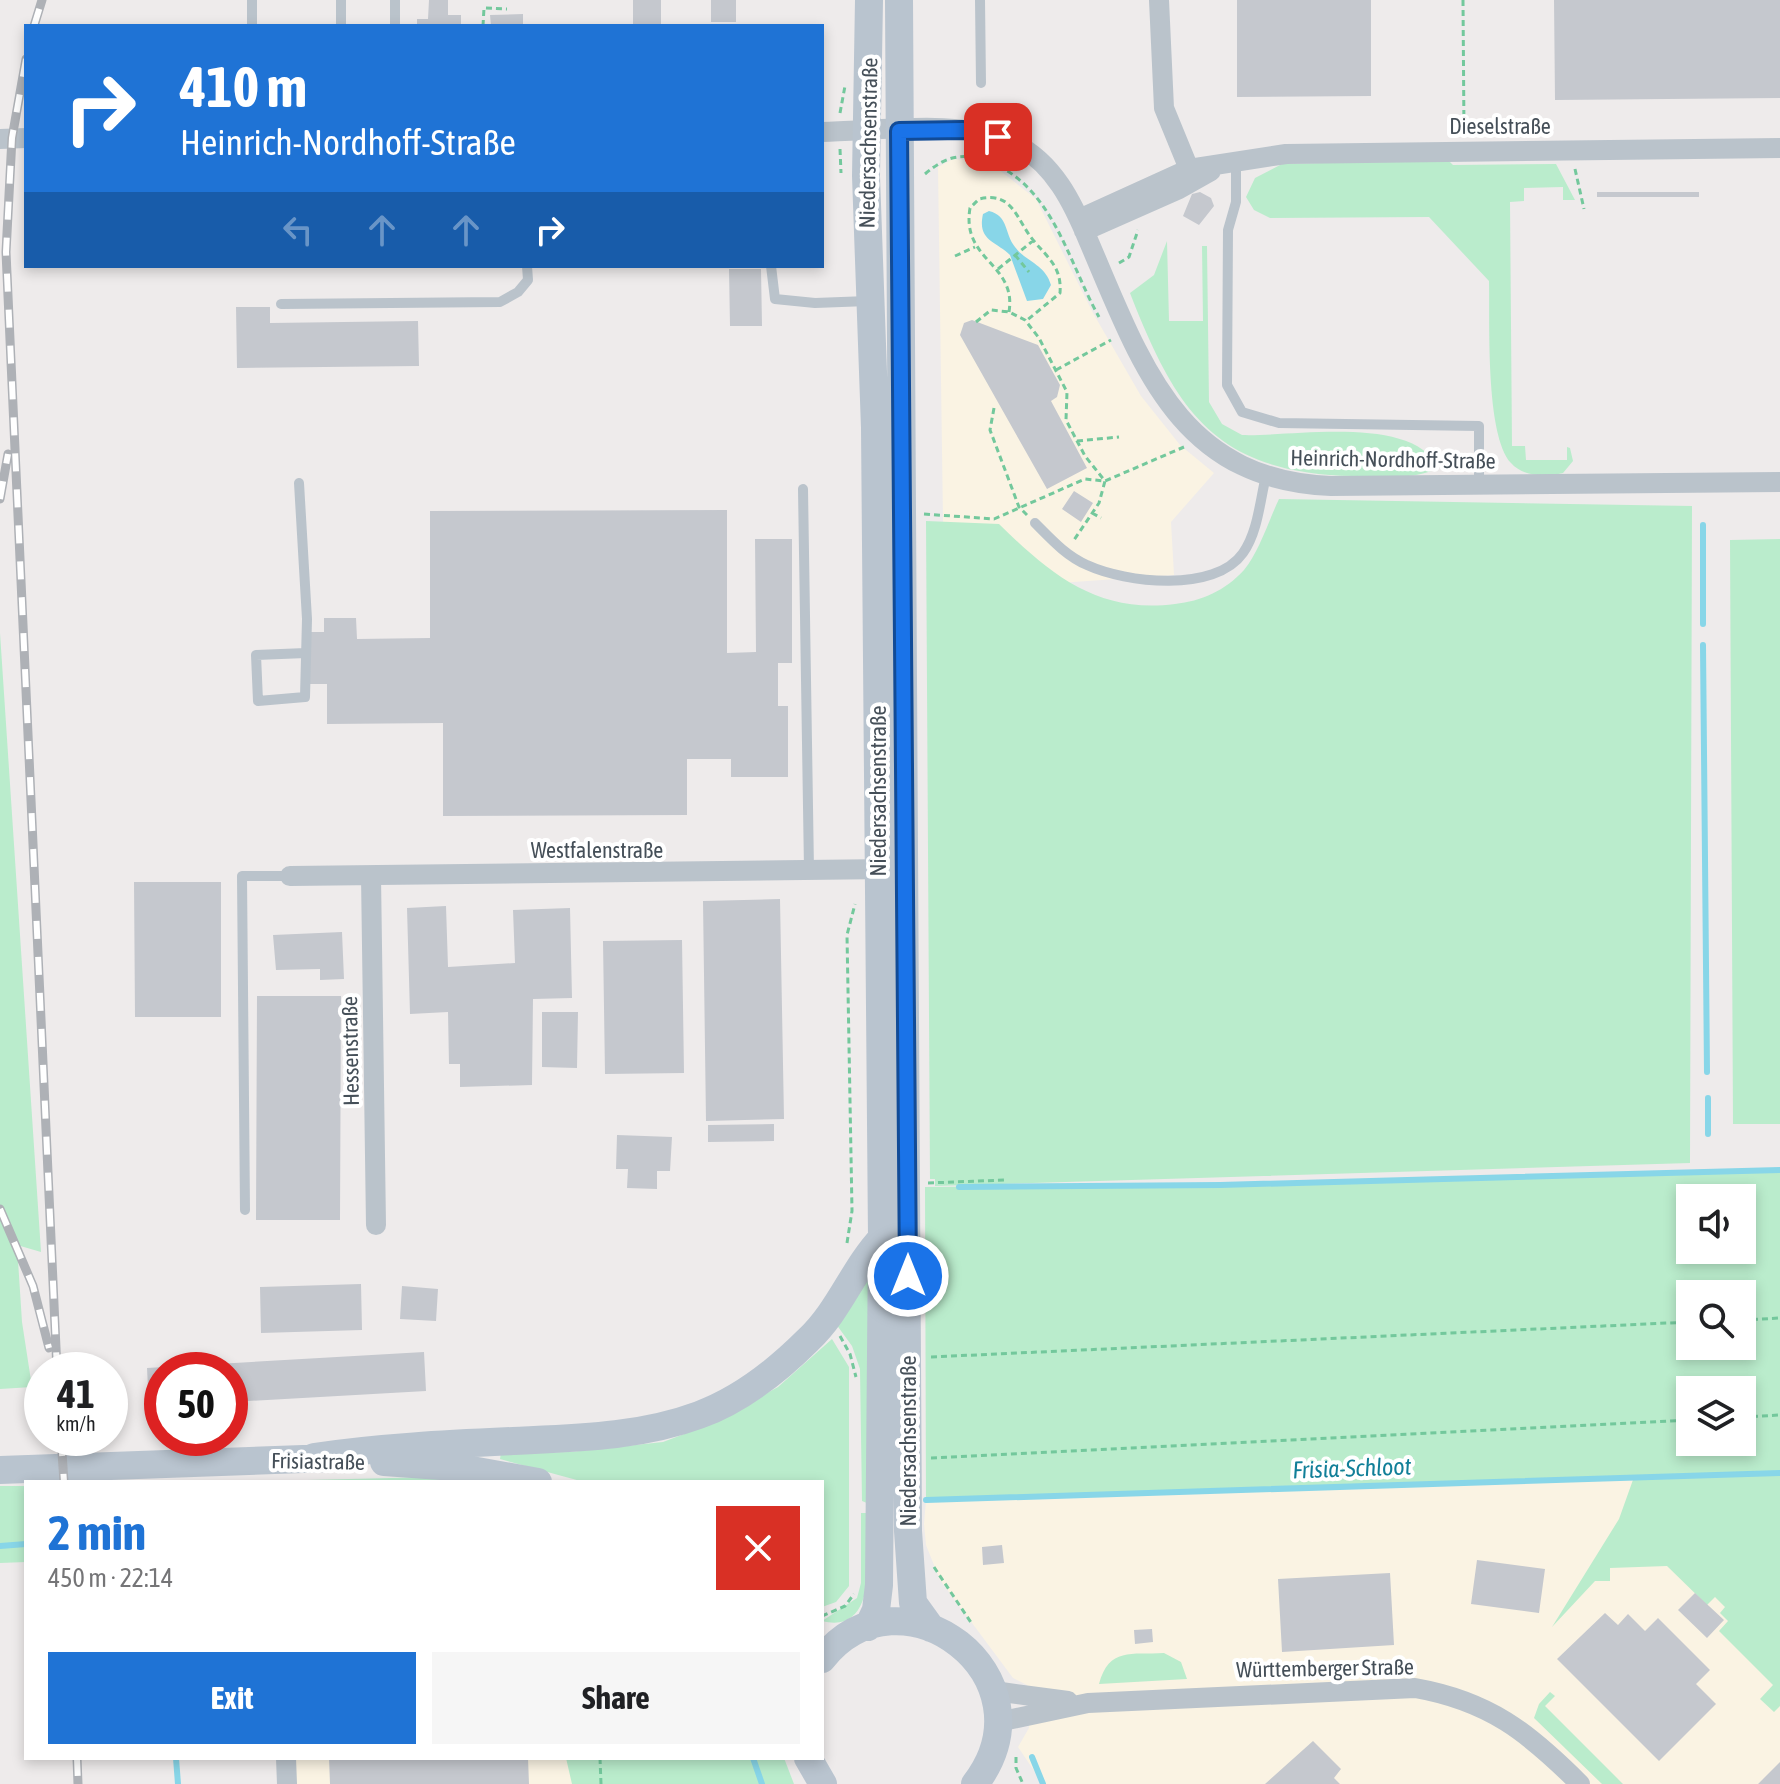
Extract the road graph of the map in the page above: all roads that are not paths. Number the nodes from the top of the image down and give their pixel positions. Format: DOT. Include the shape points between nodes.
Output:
graph roads {
  1 [pos="252,0"];
  2 [pos="341,0"];
  3 [pos="395,0"];
  4 [pos="869,0"];
  5 [pos="899,0"];
  6 [pos="980,0"];
  7 [pos="1159,0"];
  8 [pos="252,24"];
  9 [pos="341,24"];
  10 [pos="395,24"];
  11 [pos="981,83"];
  12 [pos="867,131"];
  13 [pos="899,131"];
  14 [pos="824,132"];
  15 [pos="24,138"];
  16 [pos="0,139"];
  17 [pos="1780,148"];
  18 [pos="1229,163"];
  19 [pos="1189,169"];
  20 [pos="1082,225"];
  21 [pos="527,268"];
  22 [pos="771,268"];
  23 [pos="869,301"];
  24 [pos="281,304"];
  25 [pos="1266,476"];
  26 [pos="1780,482"];
  27 [pos="299,483"];
  28 [pos="1479,485"];
  29 [pos="803,489"];
  30 [pos="1035,523"];
  31 [pos="306,653"];
  32 [pos="880,869"];
  33 [pos="809,872"];
  34 [pos="290,876"];
  35 [pos="371,876"];
  36 [pos="245,1210"];
  37 [pos="376,1225"];
  38 [pos="882,1238"];
  39 [pos="314,1457"];
  40 [pos="0,1470"];
  41 [pos="527,1480"];
  42 [pos="868,1627"];
  43 [pos="931,1628"];
  44 [pos="828,1644"];
  45 [pos="994,1691"];
  46 [pos="1088,1703"];
  47 [pos="998,1722"];
  48 [pos="286,1760"];
  49 [pos="809,1760"];
  50 [pos="981,1780"];
  51 [pos="287,1784"];
  52 [pos="823,1784"];
  53 [pos="1580,1784"];
  1 -- 8 [label="lane"];
  2 -- 9 [label="lane"];
  3 -- 10 [label="lane"];
  4 -- 12 [label="main road, Niedersachsenstraße"];
  5 -- 13 [label="main road, Niedersachsenstraße"];
  6 -- 11 [label="lane"];
  7 -- 19 [label="street" via="1164,108"];
  12 -- 13 [label="street, Heinrich-Nordhoff-Straße"];
  12 -- 14 [label="street, Heinrich-Nordhoff-Straße"];
  12 -- 23 [label="main road, Niedersachsenstraße"];
  13 -- 20 [label="street, Heinrich-Nordhoff-Straße" via="973,130 1013,143 1054,175"];
  13 -- 32 [label="main road, Niedersachsenstraße"];
  15 -- 16 [label="street"];
  17 -- 18 [label="street, Dieselstraße" via="1306,152"];
  18 -- 19 [label="street, Dieselstraße"];
  18 -- 20 [label="street, Dieselstraße" via="1156,200"];
  18 -- 28 [label="lane" via="1236,191 1228,230 1227,385 1235,405 1249,416 1279,423 1479,426"];
  19 -- 20 [label="street, Dieselstraße"];
  20 -- 25 [label="street, Heinrich-Nordhoff-Straße" via="1145,368 1172,409 1220,454"];
  21 -- 24 [label="lane" via="528,280 500,302"];
  22 -- 23 [label="lane" via="775,299"];
  23 -- 32 [label="main road, Niedersachsenstraße"];
  25 -- 28 [label="street, Heinrich-Nordhoff-Straße" via="1331,486"];
  25 -- 30 [label="lane" via="1249,544 1230,566 1179,580 1143,580 1088,566 1065,553"];
  26 -- 28 [label="street, Heinrich-Nordhoff-Straße"];
  27 -- 31 [label="lane"];
  29 -- 33 [label="lane"];
  31 -- 31 [label="lane" via="305,697 258,701 256,655"];
  32 -- 33 [label="street, Westfalenstraße"];
  32 -- 38 [label="main road, Niedersachsenstraße"];
  32 -- 43 [label="main road, Niedersachsenstraße" via="909,1581 916,1610"];
  33 -- 35 [label="street, Westfalenstraße"];
  34 -- 35 [label="street, Westfalenstraße"];
  34 -- 36 [label="lane" via="242,876"];
  35 -- 37 [label="street, Hessenstraße"];
  38 -- 39 [label="main road" via="864,1257 826,1321 783,1364 713,1409 616,1434 384,1447"];
  38 -- 42 [label="main road, Niedersachsenstraße" via="879,1585"];
  39 -- 40 [label="main road, Frisiastraße"];
  39 -- 41 [label="main road, Frisiastraße" via="455,1467"];
  42 -- 43 [label="main road" via="903,1622"];
  42 -- 44 [label="main road"];
  43 -- 45 [label="main road" via="973,1655"];
  45 -- 46 [label="street, Württemberger Straße"];
  45 -- 47 [label="main road"];
  46 -- 47 [label="street, Württemberger Straße"];
  46 -- 53 [label="street, Württemberger Straße" via="1323,1690 1442,1692 1518,1726"];
  47 -- 50 [label="main road"];
  48 -- 51 [label="street"];
  49 -- 52 [label="main road"];
}
